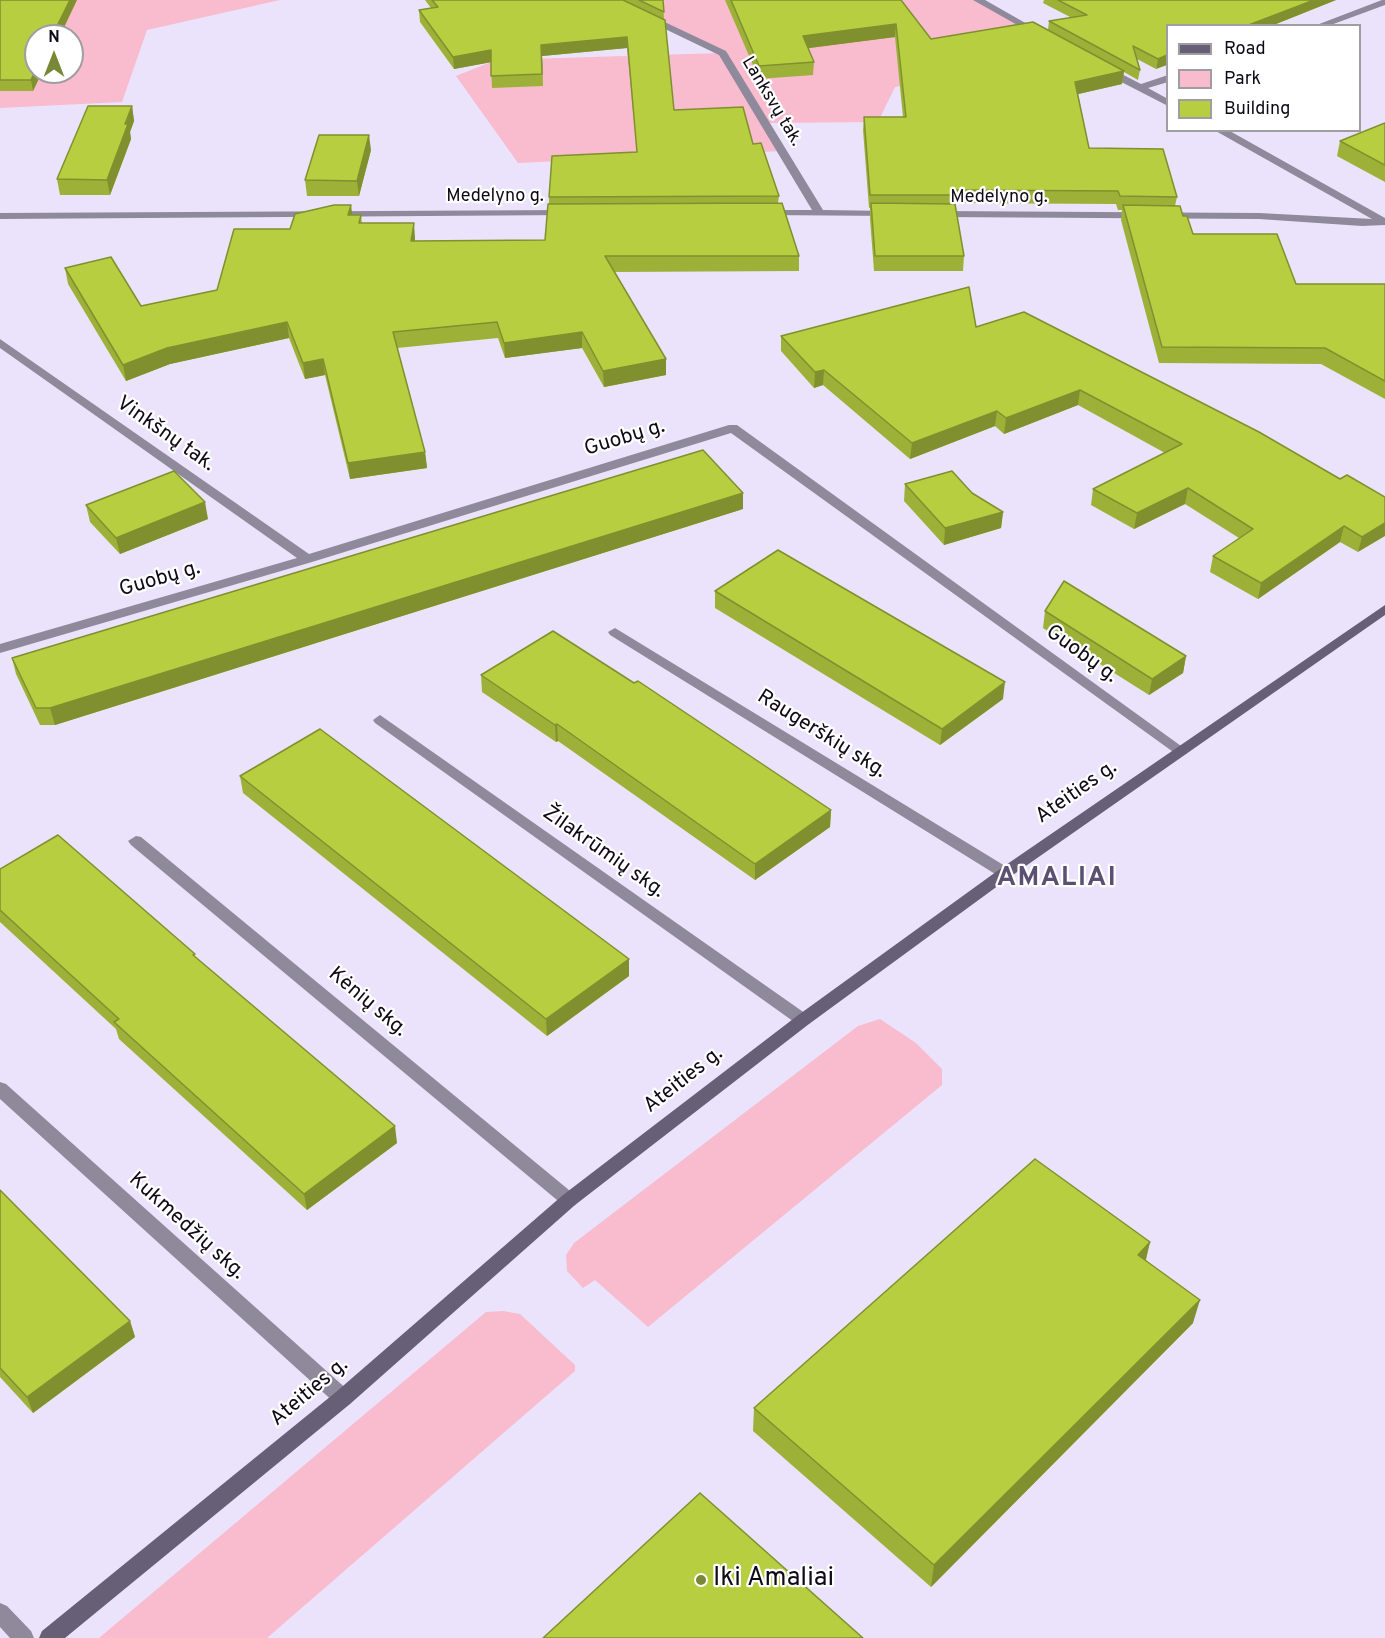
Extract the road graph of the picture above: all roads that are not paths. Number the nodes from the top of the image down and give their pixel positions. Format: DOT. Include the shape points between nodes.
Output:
graph roads {
  1 [pos="610,0"];
  2 [pos="978,0"];
  3 [pos="1385,2"];
  4 [pos="1324,24"];
  5 [pos="1050,39"];
  6 [pos="1099,66"];
  7 [pos="1166,78"];
  8 [pos="1140,88"];
  9 [pos="1166,102"];
  10 [pos="1224,132"];
  11 [pos="583,213"];
  12 [pos="760,213"];
  13 [pos="819,213"];
  14 [pos="902,214"];
  15 [pos="926,214"];
  16 [pos="0,216"];
  17 [pos="1385,222"];
  18 [pos="0,343"];
  19 [pos="307,560"];
  20 [pos="1385,609"];
  21 [pos="615,632"];
  22 [pos="0,649"];
  23 [pos="380,720"];
  24 [pos="1180,751"];
  25 [pos="136,841"];
  26 [pos="1005,873"];
  27 [pos="803,1020"];
  28 [pos="0,1089"];
  29 [pos="569,1200"];
  30 [pos="343,1398"];
  31 [pos="0,1613"];
  32 [pos="24,1638"];
  33 [pos="49,1638"];
  1 -- 13 [label="street, Lanksvų tak." via="723,53"];
  2 -- 5 [label="street"];
  3 -- 4 [label="street"];
  6 -- 8 [label="street"];
  7 -- 8 [label="street"];
  8 -- 9 [label="street"];
  10 -- 17 [label="street"];
  11 -- 16 [label="street, Medelyno g."];
  12 -- 13 [label="street"];
  13 -- 14 [label="street"];
  15 -- 17 [label="street, Medelyno g." via="1259,216"];
  18 -- 19 [label="street, Vinkšnų tak."];
  19 -- 22 [label="street, Guobų g."];
  19 -- 24 [label="street, Guobų g." via="733,428"];
  20 -- 24 [label="street, Ateities g."];
  21 -- 26 [label="street, Raugerškių skg."];
  23 -- 27 [label="street, Žilakrūmių skg."];
  24 -- 26 [label="street, Ateities g."];
  25 -- 29 [label="street, Kėnių skg."];
  26 -- 27 [label="street, Ateities g."];
  27 -- 29 [label="street, Ateities g."];
  28 -- 30 [label="street, Kukmedžių skg."];
  29 -- 30 [label="street, Ateities g."];
  30 -- 33 [label="street, Ateities g."];
  31 -- 32 [label="street"];
}
